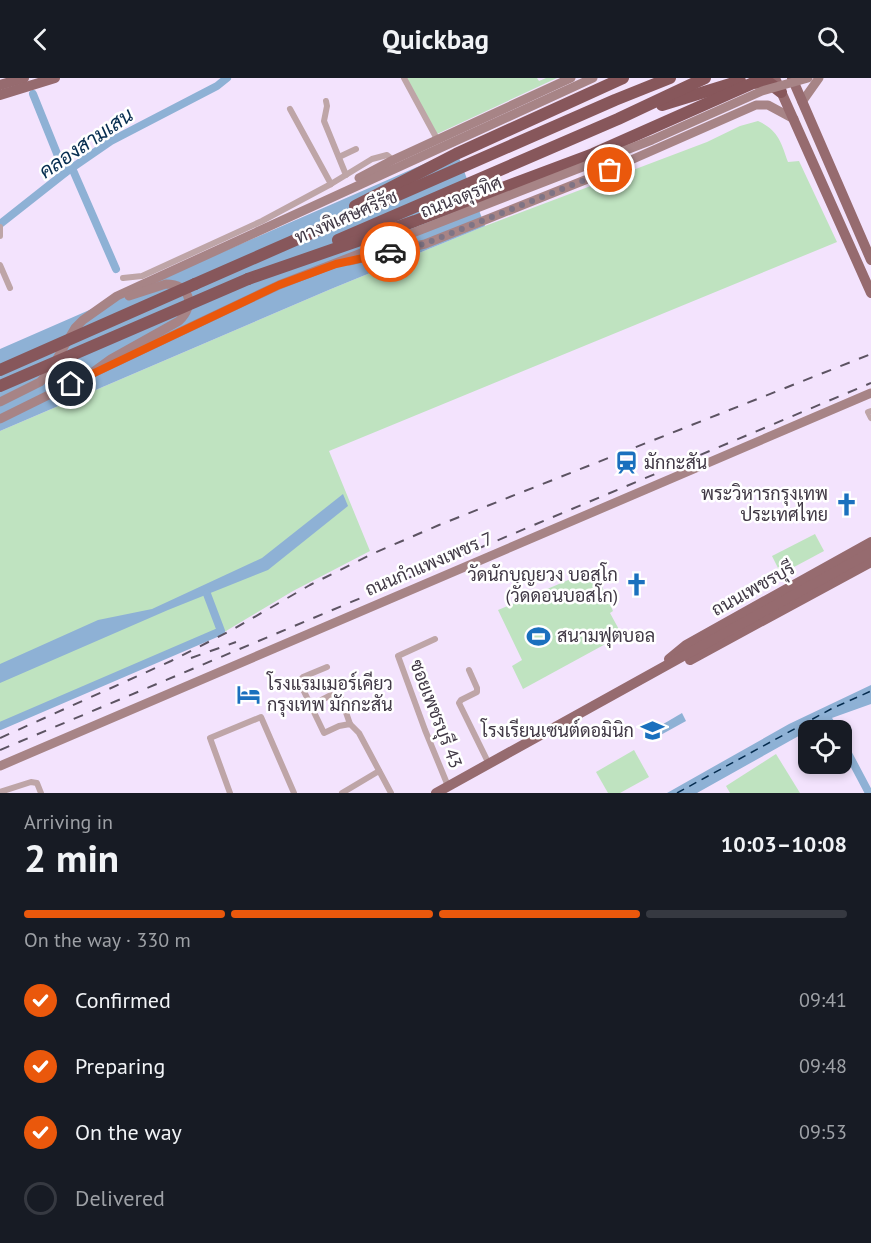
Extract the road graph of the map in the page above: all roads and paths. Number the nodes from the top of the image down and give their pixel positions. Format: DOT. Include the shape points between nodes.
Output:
graph roads {
  1 [pos="24,78"];
  2 [pos="56,78"];
  3 [pos="404,78"];
  4 [pos="571,78"];
  5 [pos="593,78"];
  6 [pos="623,78"];
  7 [pos="655,78"];
  8 [pos="670,78"];
  9 [pos="705,78"];
  10 [pos="750,78"];
  11 [pos="775,78"];
  12 [pos="792,78"];
  13 [pos="808,78"];
  14 [pos="819,78"];
  15 [pos="0,85"];
  16 [pos="781,92"];
  17 [pos="0,95"];
  18 [pos="615,100"];
  19 [pos="326,101"];
  20 [pos="802,102"];
  21 [pos="290,109"];
  22 [pos="794,118"];
  23 [pos="618,119"];
  24 [pos="437,139"];
  25 [pos="356,149"];
  26 [pos="339,157"];
  27 [pos="393,160"];
  28 [pos="346,175"];
  29 [pos="332,184"];
  30 [pos="321,201"];
  31 [pos="0,228"];
  32 [pos="0,236"];
  33 [pos="280,247"];
  34 [pos="871,260"];
  35 [pos="0,264"];
  36 [pos="336,264"];
  37 [pos="123,278"];
  38 [pos="248,279"];
  39 [pos="10,288"];
  40 [pos="871,293"];
  41 [pos="109,301"];
  42 [pos="0,370"];
  43 [pos="89,375"];
  44 [pos="0,386"];
  45 [pos="871,393"];
  46 [pos="0,402"];
  47 [pos="871,411"];
  48 [pos="871,418"];
  49 [pos="0,419"];
  50 [pos="871,542"];
  51 [pos="871,552"];
  52 [pos="871,562"];
  53 [pos="435,639"];
  54 [pos="327,667"];
  55 [pos="469,670"];
  56 [pos="656,671"];
  57 [pos="312,705"];
  58 [pos="350,724"];
  59 [pos="489,764"];
  60 [pos="0,766"];
  61 [pos="379,771"];
  62 [pos="448,786"];
  63 [pos="0,792"];
  64 [pos="41,793"];
  65 [pos="230,793"];
  66 [pos="294,793"];
  67 [pos="342,793"];
  68 [pos="391,793"];
  69 [pos="436,793"];
  1 -- 15 [label="main road"];
  2 -- 17 [label="main road"];
  3 -- 24 [label="street"];
  4 -- 24 [label="main road"];
  5 -- 30 [label="main road"];
  6 -- 33 [label="highway" via="456,154"];
  7 -- 18 [label="highway"];
  8 -- 18 [label="highway, ทางพิเศษศรีรัช"];
  9 -- 23 [label="highway, ทางพิเศษศรีรัช"];
  10 -- 23 [label="highway"];
  11 -- 16 [label="main road"];
  12 -- 20 [label="main road"];
  13 -- 36 [label="main road, ถนนจตุรทิศ, bridge" via="762,91 652,140"];
  14 -- 20 [label="main road"];
  16 -- 22 [label="main road"];
  16 -- 38 [label="highway" via="768,82 753,83 593,154"];
  18 -- 33 [label="highway, ทางพิเศษศรีรัช"];
  19 -- 26 [label="street" via="324,121"];
  20 -- 34 [label="main road"];
  21 -- 29 [label="street"];
  22 -- 36 [label="main road, bridge" via="768,105 756,105 590,178 424,244"];
  22 -- 40 [label="main road"];
  23 -- 38 [label="highway, ทางพิเศษศรีรัช"];
  24 -- 27 [label="main road"];
  25 -- 26 [label="street"];
  26 -- 28 [label="street"];
  27 -- 28 [label="street" via="387,155 372,159"];
  27 -- 30 [label="main road"];
  28 -- 29 [label="street"];
  29 -- 37 [label="street" via="142,276"];
  30 -- 41 [label="main road"];
  31 -- 32 [label="street"];
  33 -- 42 [label="highway, ทางพิเศษศรีรัช, bridge"];
  35 -- 39 [label="street"];
  36 -- 43 [label="main road, ถนนจตุรทิศ, bridge" via="279,285"];
  38 -- 44 [label="highway, ทางพิเศษศรีรัช, bridge"];
  41 -- 43 [label="main road, bridge" via="172,284 183,288 189,308 179,321 111,358"];
  41 -- 46 [label="main road, bridge" via="75,328 48,374"];
  43 -- 49 [label="main road, ถนนจตุรทิศ"];
  45 -- 60 [label="main road, ถนนกำแพงเพชร 7"];
  47 -- 48 [label="street"];
  50 -- 56 [label="main road, ถนนเพชรบุรี" via="686,645"];
  51 -- 56 [label="main road, ถนนเพชรบุรี"];
  52 -- 56 [label="main road, ถนนเพชรบุรี" via="682,665"];
  53 -- 62 [label="street, ซอยเพชรบุรี 43" via="398,656"];
  54 -- 57 [label="street" via="299,681"];
  55 -- 59 [label="street" via="477,692 459,703"];
  56 -- 59 [label="main road, ถนนเพชรบุรี"];
  57 -- 58 [label="street" via="324,733"];
  57 -- 58 [label="street" via="331,695 341,698"];
  58 -- 61 [label="street"];
  59 -- 62 [label="main road, ถนนเพชรบุรี"];
  61 -- 67 [label="street"];
  61 -- 68 [label="street"];
  62 -- 69 [label="main road, ถนนเพชรบุรี"];
  63 -- 64 [label="street" via="31,782 37,783"];
  65 -- 66 [label="street" via="210,738 261,717"];
}
